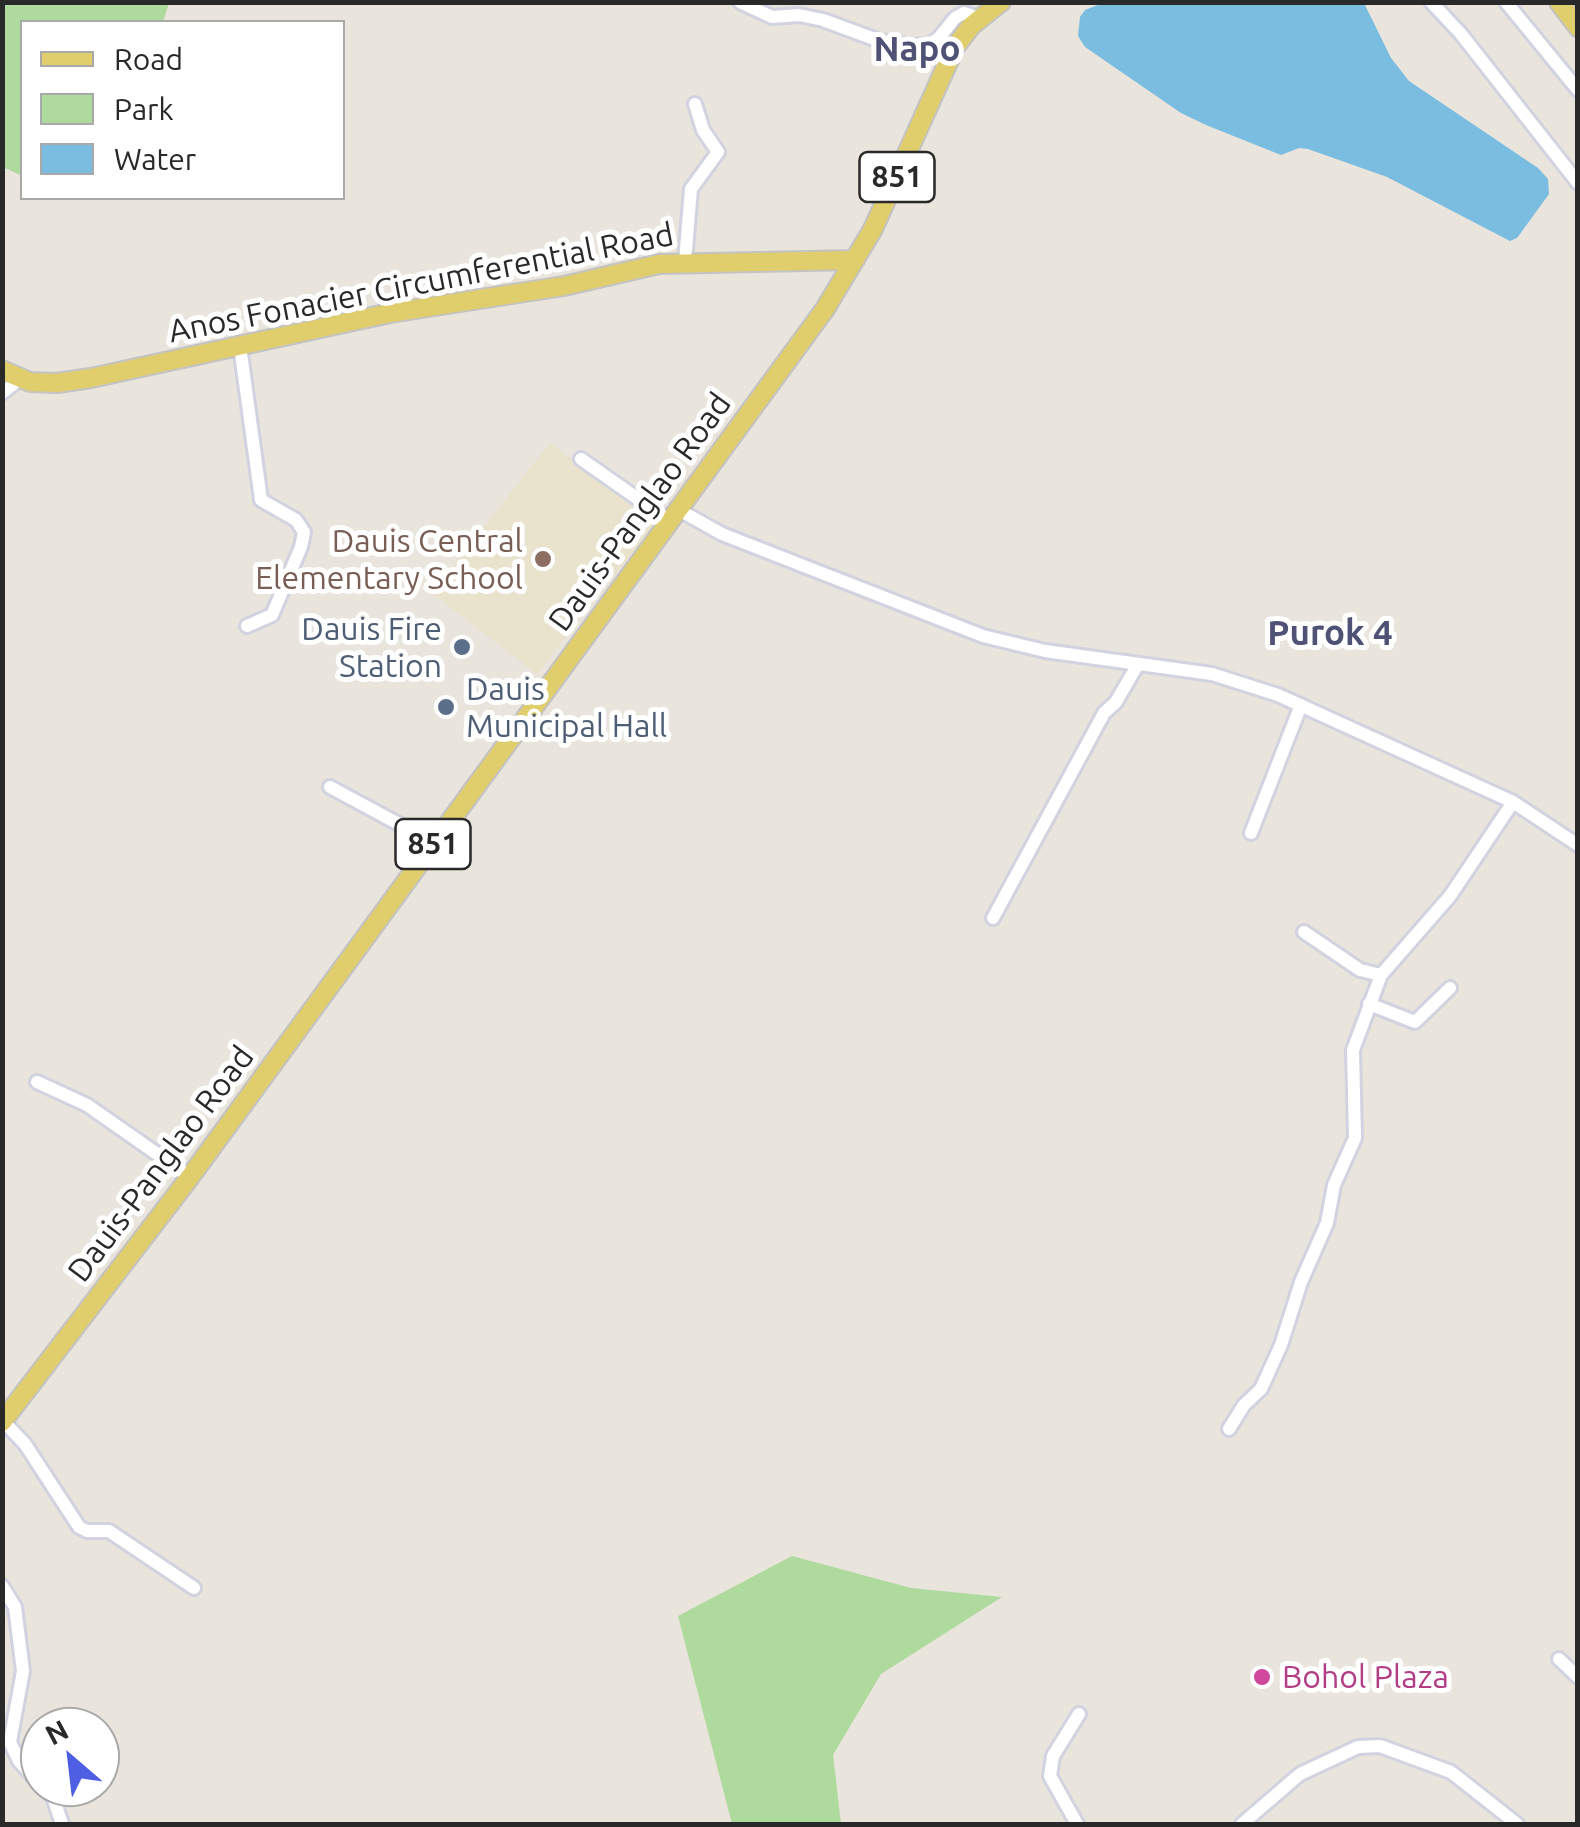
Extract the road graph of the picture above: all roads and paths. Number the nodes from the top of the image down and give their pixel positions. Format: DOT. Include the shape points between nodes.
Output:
graph roads {
  1 [pos="740,2"];
  2 [pos="1001,2"];
  3 [pos="1431,2"];
  4 [pos="1506,2"];
  5 [pos="1558,2"];
  6 [pos="979,18"];
  7 [pos="1578,27"];
  8 [pos="1578,90"];
  9 [pos="695,104"];
  10 [pos="1578,183"];
  11 [pos="855,260"];
  12 [pos="685,262"];
  13 [pos="240,346"];
  14 [pos="11,374"];
  15 [pos="2,393"];
  16 [pos="581,459"];
  17 [pos="675,516"];
  18 [pos="248,626"];
  19 [pos="1138,664"];
  20 [pos="1301,705"];
  21 [pos="330,787"];
  22 [pos="1513,802"];
  23 [pos="1251,833"];
  24 [pos="434,843"];
  25 [pos="1578,845"];
  26 [pos="993,918"];
  27 [pos="1304,932"];
  28 [pos="1380,975"];
  29 [pos="1450,988"];
  30 [pos="1369,1004"];
  31 [pos="37,1082"];
  32 [pos="190,1177"];
  33 [pos="3,1421"];
  34 [pos="1229,1429"];
  35 [pos="2,1586"];
  36 [pos="194,1588"];
  37 [pos="1559,1659"];
  38 [pos="1578,1678"];
  39 [pos="1079,1714"];
  40 [pos="20,1763"];
  41 [pos="1077,1824"];
  42 [pos="1242,1824"];
  43 [pos="1516,1824"];
  1 -- 6 [label="street" via="772,17 823,20 880,42 912,46 938,39 964,13"];
  2 -- 6 [label="main road, Dauis-Panglao Road / 851"];
  3 -- 10 [label="street"];
  4 -- 8 [label="street"];
  5 -- 7 [label="main road"];
  6 -- 11 [label="main road, Dauis-Panglao Road / 851" via="954,47"];
  9 -- 12 [label="street" via="718,152 691,189"];
  11 -- 12 [label="main road, Anos Fonacier Circumferential Road"];
  11 -- 17 [label="main road, Dauis-Panglao Road / 851"];
  12 -- 13 [label="main road, Anos Fonacier Circumferential Road"];
  13 -- 14 [label="main road, Anos Fonacier Circumferential Road" via="57,383"];
  13 -- 18 [label="street" via="261,500 304,532 272,615"];
  14 -- 15 [label="street"];
  16 -- 17 [label="street"];
  17 -- 19 [label="street" via="984,636"];
  17 -- 24 [label="main road, Dauis-Panglao Road / 851"];
  19 -- 20 [label="street" via="1212,674"];
  19 -- 26 [label="street" via="1104,713"];
  20 -- 22 [label="street"];
  20 -- 23 [label="street"];
  21 -- 24 [label="street"];
  22 -- 25 [label="street"];
  22 -- 28 [label="street" via="1450,896"];
  24 -- 32 [label="main road, Dauis-Panglao Road / 851"];
  27 -- 28 [label="street" via="1360,970"];
  28 -- 30 [label="street"];
  29 -- 30 [label="street" via="1416,1022"];
  30 -- 34 [label="street" via="1353,1050 1355,1138 1261,1389"];
  31 -- 32 [label="street" via="87,1105"];
  32 -- 33 [label="main road, Dauis-Panglao Road / 851"];
  33 -- 36 [label="street" via="78,1528 108,1530"];
  35 -- 40 [label="street" via="15,1607 23,1671 10,1742"];
  37 -- 38 [label="street"];
  39 -- 41 [label="street" via="1053,1756 1050,1776"];
  42 -- 43 [label="street" via="1300,1774 1358,1747 1380,1746 1451,1772"];
}
